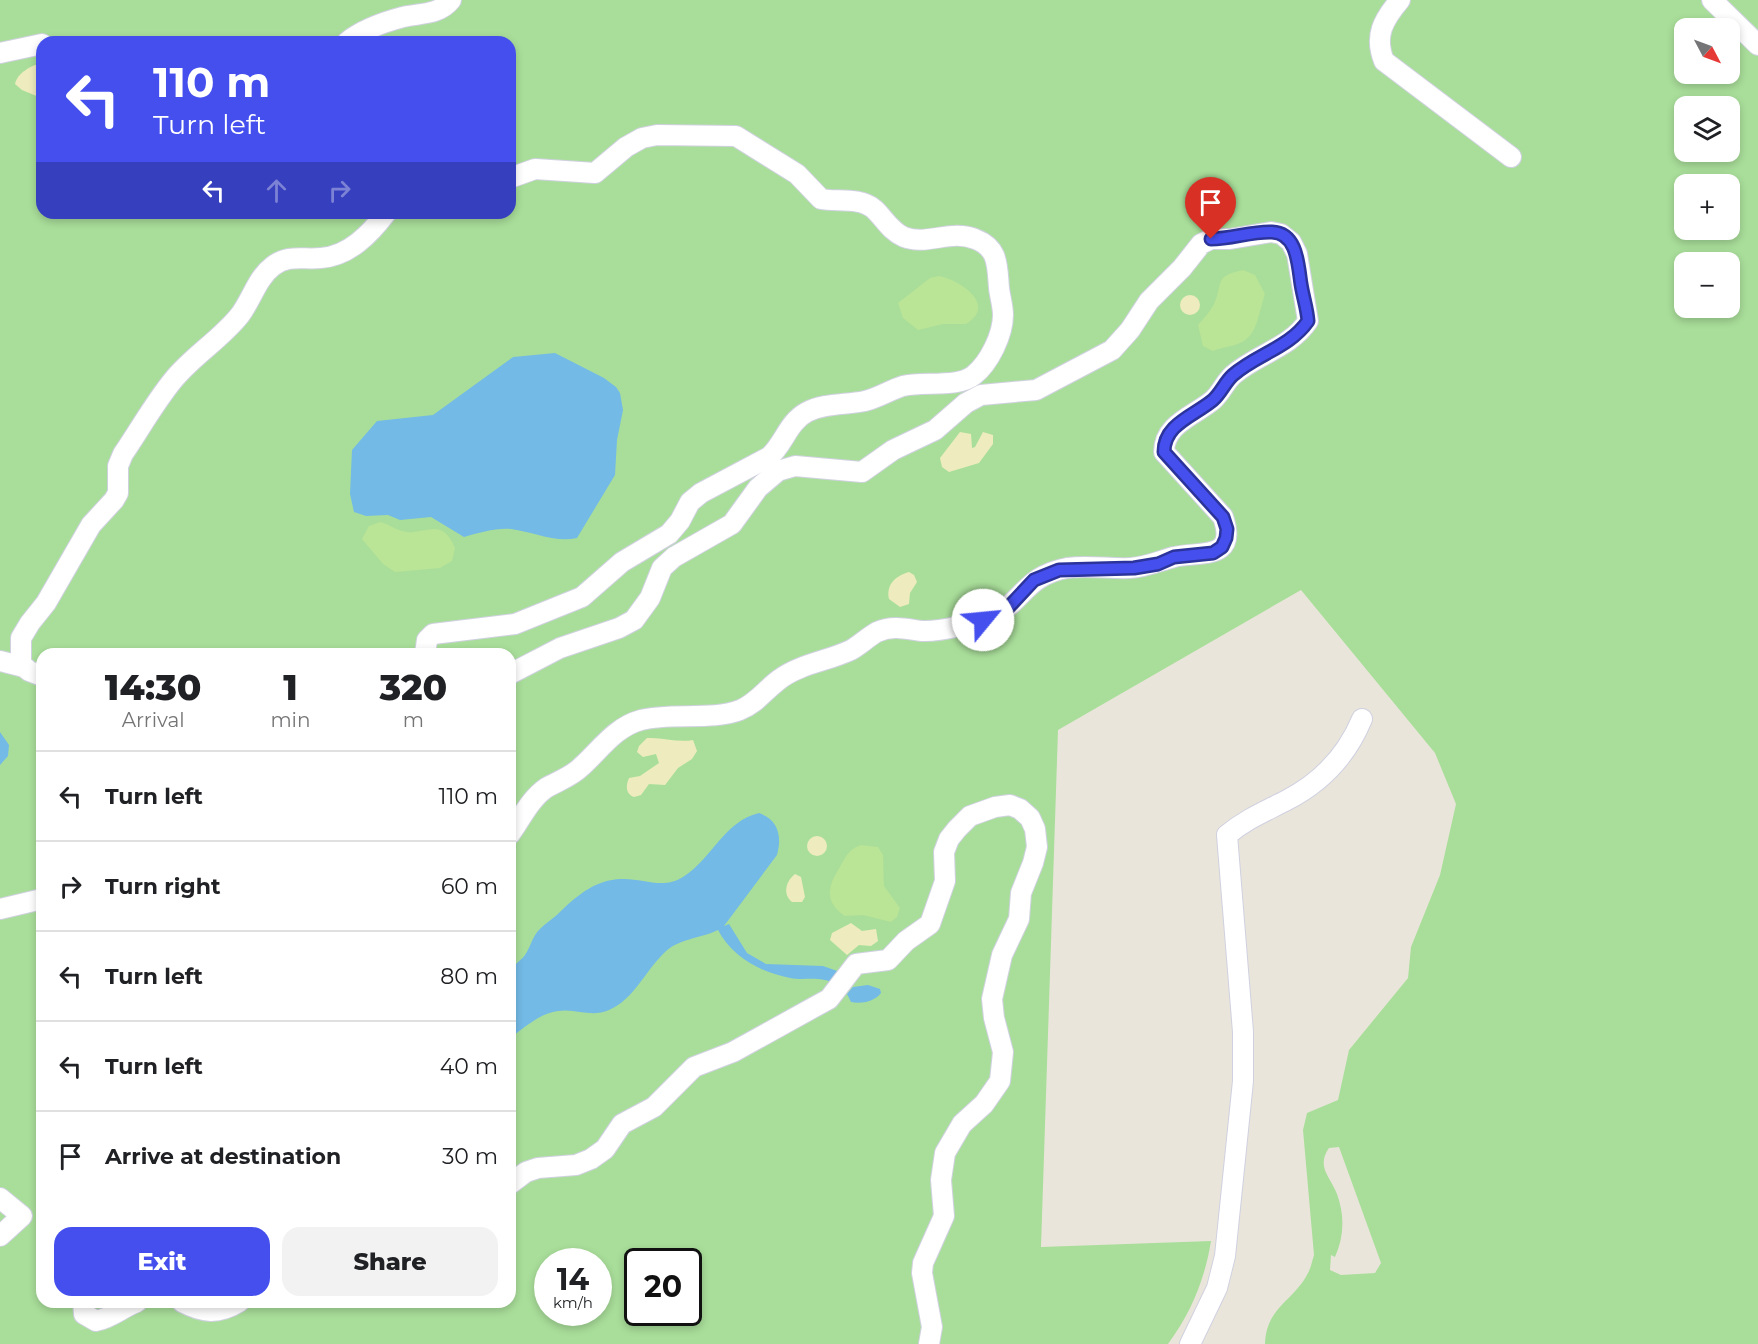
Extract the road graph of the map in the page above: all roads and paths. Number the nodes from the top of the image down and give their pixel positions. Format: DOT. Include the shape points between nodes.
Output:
graph roads {
  1 [pos="451,0"];
  2 [pos="1400,0"];
  3 [pos="1712,0"];
  4 [pos="356,36"];
  5 [pos="36,45"];
  6 [pos="1758,45"];
  7 [pos="0,53"];
  8 [pos="1511,157"];
  9 [pos="516,176"];
  10 [pos="381,219"];
  11 [pos="426,648"];
  12 [pos="0,662"];
  13 [pos="24,667"];
  14 [pos="516,671"];
  15 [pos="36,672"];
  16 [pos="1362,719"];
  17 [pos="516,826"];
  18 [pos="36,900"];
  19 [pos="0,909"];
  20 [pos="516,1180"];
  21 [pos="0,1198"];
  22 [pos="0,1236"];
  23 [pos="84,1308"];
  24 [pos="127,1308"];
  25 [pos="192,1308"];
  26 [pos="229,1308"];
  27 [pos="929,1344"];
  28 [pos="1190,1344"];
  1 -- 4 [label="lane" via="432,13 403,18"];
  2 -- 8 [label="lane" via="1379,32 1384,61"];
  3 -- 6 [label="lane"];
  5 -- 7 [label="lane"];
  9 -- 11 [label="lane" via="535,169 595,173 626,147 657,135 736,136 797,174 821,199 857,202 872,208 904,237 921,240 956,234 977,239 992,251 999,264 1003,315 987,360 973,376 959,382 902,386 865,401 806,412 769,457 701,493 690,502 669,534 622,562 582,597 515,624 433,634"];
  10 -- 13 [label="lane" via="362,240 338,256 283,259 272,267 239,316 174,379 123,454 114,500 91,525 21,638 19,650"];
  12 -- 13 [label="lane"];
  13 -- 15 [label="lane"];
  14 -- 17 [label="lane" via="560,648 634,620 650,598 662,567 732,524 767,478 778,471 816,466 862,472 893,450 935,429 981,395 1035,390 1112,350 1149,301 1201,244 1211,239 1271,232 1281,234 1297,254 1308,321 1301,332 1232,375 1214,400 1177,424 1164,442 1164,452 1223,517 1227,529 1222,547 1213,553 1174,557 1134,568 1059,570 1034,580 1005,611 983,620 938,630 904,627 877,632 853,649 780,679 741,710 642,719 607,740 581,768 545,789"];
  16 -- 28 [label="lane" via="1353,740 1331,769 1298,794 1245,819 1227,835 1243,1032 1243,1082 1225,1256 1217,1288"];
  18 -- 19 [label="lane"];
  20 -- 27 [label="lane" via="538,1168 576,1165 591,1159 605,1149 622,1124 654,1107 694,1067 733,1052 829,999 856,964 888,960 930,924 945,881 944,852 949,839 970,816 1010,805 1030,818 1037,847 1021,893 1019,919 1002,955 992,999 1003,1066 1000,1081 962,1124 945,1153 941,1180 944,1216 922,1273 932,1327"];
  21 -- 22 [label="lane" via="22,1216"];
  23 -- 24 [label="lane" via="84,1314 96,1322"];
  25 -- 26 [label="lane" via="212,1312"];
}
